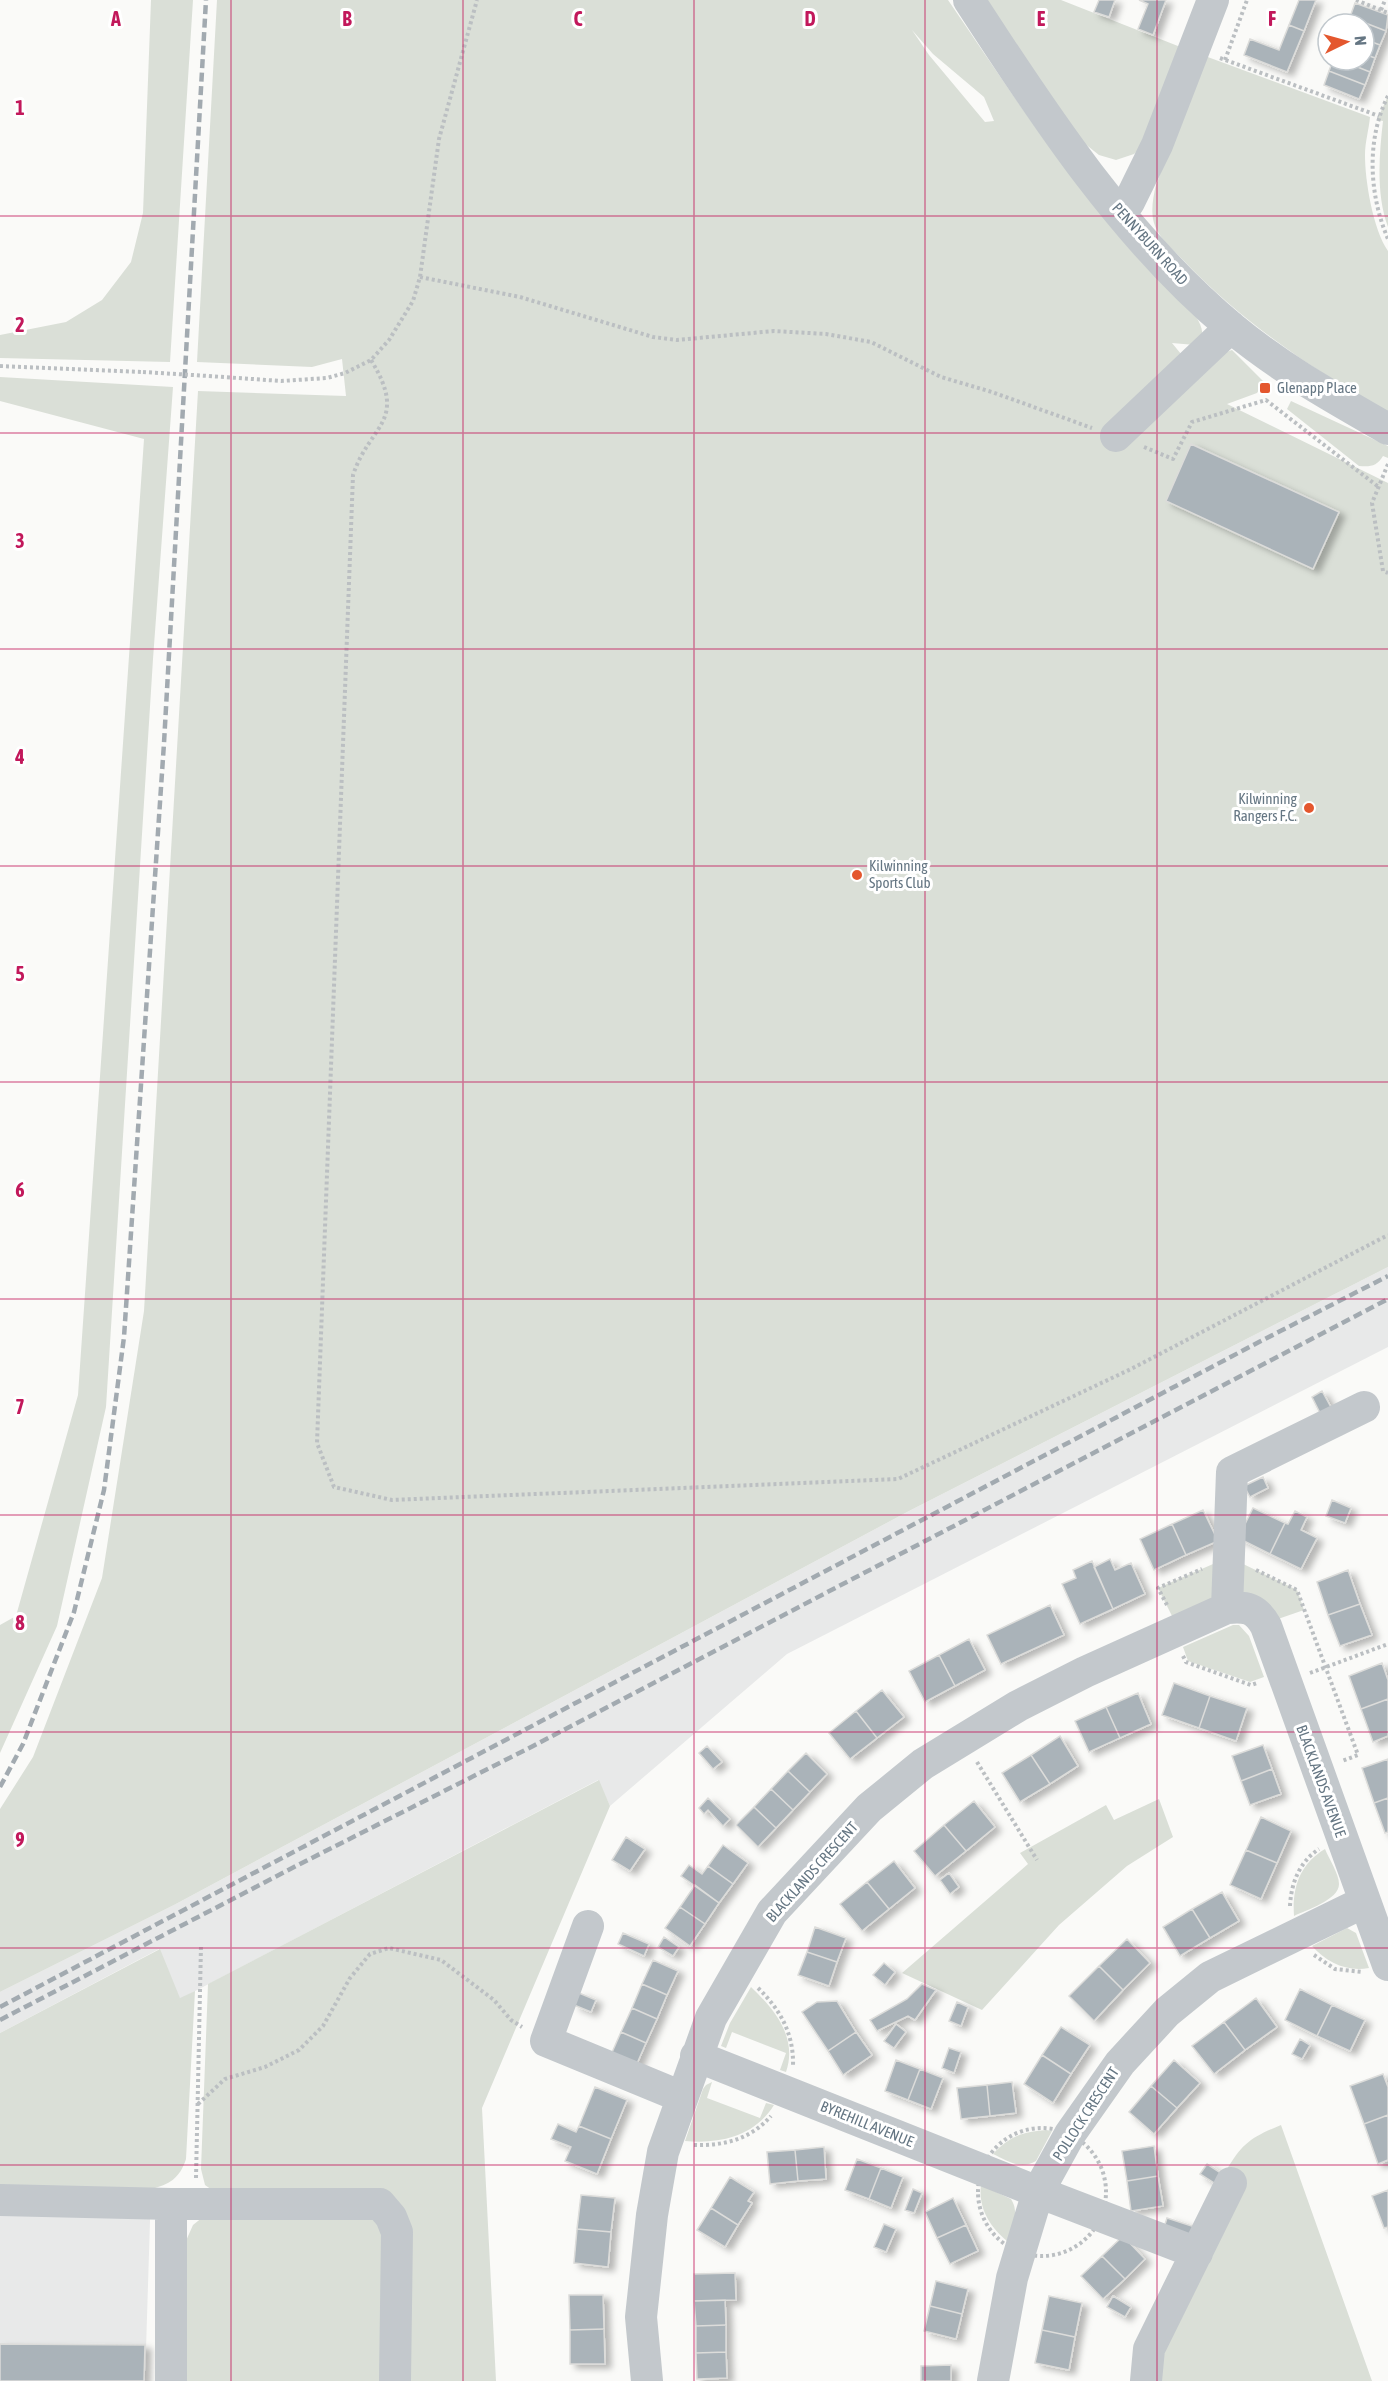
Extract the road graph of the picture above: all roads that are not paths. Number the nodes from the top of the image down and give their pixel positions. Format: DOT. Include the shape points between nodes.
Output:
graph roads {
  1 [pos="969,0"];
  2 [pos="1213,0"];
  3 [pos="1120,213"];
  4 [pos="1231,327"];
  5 [pos="1388,429"];
  6 [pos="1116,436"];
  7 [pos="1364,1407"];
  8 [pos="1235,1607"];
  9 [pos="1364,1902"];
  10 [pos="588,1926"];
  11 [pos="1388,1964"];
  12 [pos="696,2056"];
  13 [pos="682,2097"];
  14 [pos="1231,2183"];
  15 [pos="1038,2192"];
  16 [pos="0,2200"];
  17 [pos="183,2204"];
  18 [pos="1197,2253"];
  19 [pos="171,2381"];
  20 [pos="395,2381"];
  21 [pos="647,2381"];
  22 [pos="993,2381"];
  23 [pos="1146,2381"];
  1 -- 3 [label="street, PENNYBURN ROAD" via="1061,139"];
  2 -- 3 [label="street" via="1156,145"];
  3 -- 4 [label="street, PENNYBURN ROAD" via="1178,278"];
  4 -- 5 [label="street, PENNYBURN ROAD" via="1299,378"];
  4 -- 6 [label="street"];
  7 -- 8 [label="street" via="1232,1472"];
  8 -- 9 [label="street, BLACKLANDS AVENUE" via="1254,1610 1266,1626"];
  8 -- 12 [label="street, BLACKLANDS CRESCENT" via="1084,1672 1018,1706 923,1764 869,1808 772,1912 711,2018"];
  9 -- 11 [label="street, BLACKLANDS AVENUE"];
  9 -- 15 [label="street, POLLOCK CRESCENT" via="1210,1977 1167,2012 1119,2063 1068,2138"];
  10 -- 13 [label="street" via="546,2041"];
  12 -- 13 [label="street, BLACKLANDS CRESCENT"];
  12 -- 15 [label="street, BYREHILL AVENUE"];
  13 -- 21 [label="street, BLACKLANDS CRESCENT" via="663,2152 646,2260 641,2318"];
  14 -- 18 [label="street"];
  15 -- 18 [label="street, BYREHILL AVENUE"];
  15 -- 22 [label="street, POLLOCK CRESCENT" via="1012,2278"];
  16 -- 17 [label="street"];
  17 -- 19 [label="street"];
  17 -- 20 [label="street" via="380,2204 397,2232"];
  18 -- 23 [label="street" via="1149,2349"];
}
